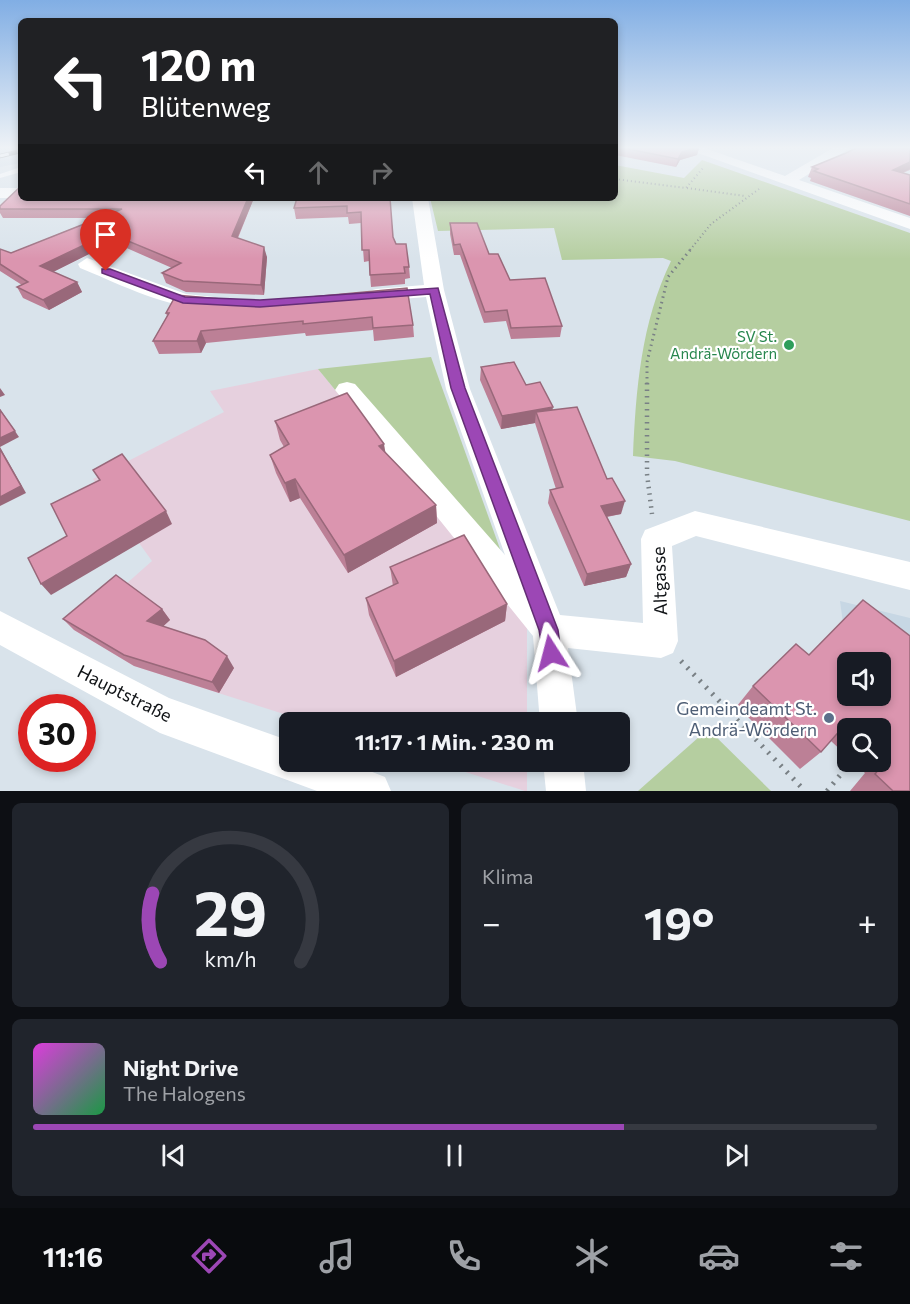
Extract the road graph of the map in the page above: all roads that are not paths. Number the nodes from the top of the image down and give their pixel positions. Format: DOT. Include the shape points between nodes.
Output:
graph roads {
  1 [pos="797,185"];
  2 [pos="0,193"];
  3 [pos="18,193"];
  4 [pos="420,201"];
  5 [pos="910,224"];
  6 [pos="87,264"];
  7 [pos="434,290"];
  8 [pos="353,297"];
  9 [pos="227,302"];
  10 [pos="347,390"];
  11 [pos="910,576"];
  12 [pos="0,627"];
  13 [pos="549,630"];
  14 [pos="558,712"];
  15 [pos="279,757"];
  16 [pos="320,772"];
  17 [pos="564,772"];
  18 [pos="371,791"];
  19 [pos="566,791"];
  1 -- 5 [label="street"];
  2 -- 3 [label="street"];
  4 -- 7 [label="street"];
  6 -- 9 [label="street" via="183,300"];
  7 -- 8 [label="street"];
  7 -- 13 [label="street" via="458,388"];
  10 -- 13 [label="street"];
  11 -- 13 [label="street, Altgasse" via="694,523 656,539 661,641"];
  12 -- 15 [label="street, Hauptstraße" via="160,714"];
  13 -- 14 [label="street"];
  16 -- 18 [label="street, Hauptstraße"];
  17 -- 19 [label="street"];
}
